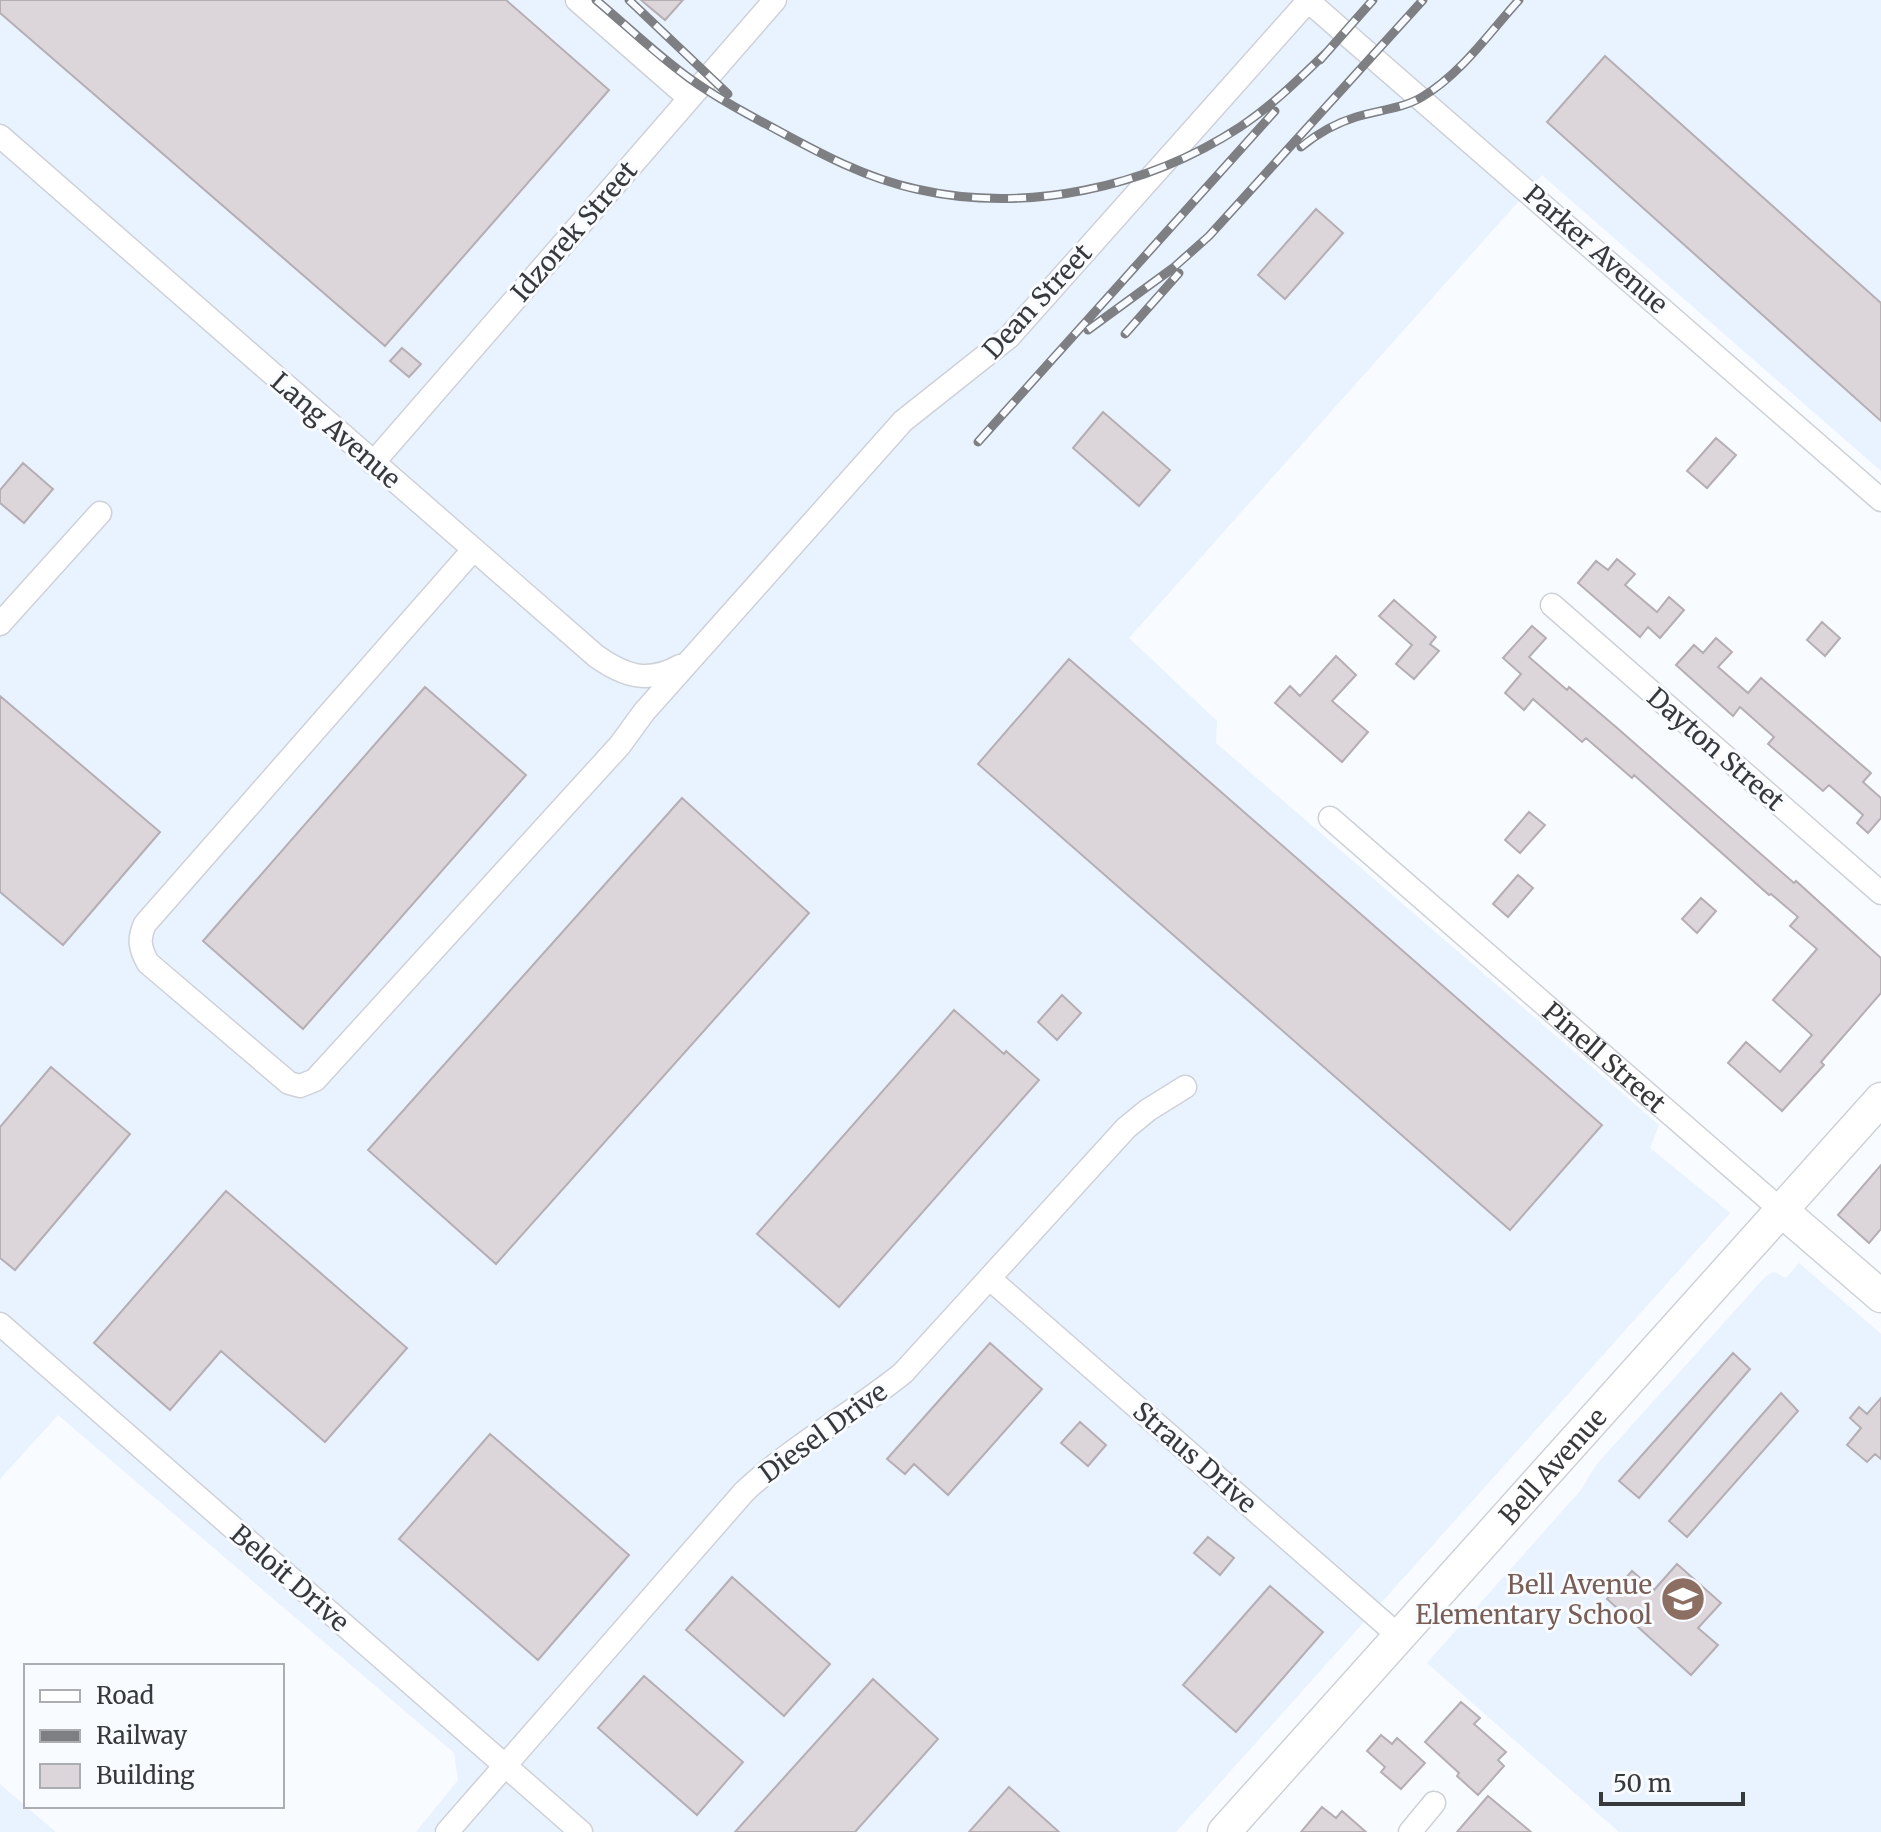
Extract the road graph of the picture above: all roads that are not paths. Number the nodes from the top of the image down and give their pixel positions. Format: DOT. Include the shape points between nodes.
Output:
graph roads {
  1 [pos="577,0"];
  2 [pos="775,0"];
  3 [pos="1308,0"];
  4 [pos="689,98"];
  5 [pos="0,136"];
  6 [pos="373,463"];
  7 [pos="1881,500"];
  8 [pos="100,513"];
  9 [pos="473,550"];
  10 [pos="1552,605"];
  11 [pos="0,624"];
  12 [pos="688,662"];
  13 [pos="1330,818"];
  14 [pos="1881,893"];
  15 [pos="1185,1087"];
  16 [pos="1881,1099"];
  17 [pos="1781,1210"];
  18 [pos="990,1279"];
  19 [pos="1881,1296"];
  20 [pos="0,1324"];
  21 [pos="1399,1636"];
  22 [pos="505,1766"];
  23 [pos="1434,1803"];
  24 [pos="447,1832"];
  25 [pos="581,1832"];
  26 [pos="1224,1832"];
  27 [pos="1410,1832"];
  1 -- 4 [label="street"];
  2 -- 4 [label="street, Idzorek Street"];
  3 -- 7 [label="street, Parker Avenue"];
  3 -- 12 [label="street, Dean Street" via="1009,337 903,421"];
  4 -- 6 [label="street, Idzorek Street"];
  5 -- 6 [label="street, Lang Avenue"];
  6 -- 9 [label="street, Lang Avenue"];
  8 -- 11 [label="street"];
  9 -- 12 [label="street, Lang Avenue" via="616,670 656,676"];
  9 -- 12 [label="street, Dean Street" via="141,931 139,944 148,963 289,1083 300,1086 315,1080 620,745"];
  10 -- 14 [label="street, Dayton Street"];
  13 -- 17 [label="street, Pinell Street"];
  15 -- 18 [label="street, Diesel Drive" via="1126,1128"];
  16 -- 17 [label="main road, Bell Avenue"];
  17 -- 19 [label="main road, Pinell Street"];
  17 -- 21 [label="main road, Bell Avenue"];
  18 -- 21 [label="street, Straus Drive"];
  18 -- 22 [label="street, Diesel Drive" via="903,1373 793,1450 744,1492"];
  20 -- 22 [label="street, Beloit Drive"];
  21 -- 26 [label="main road, Bell Avenue"];
  22 -- 24 [label="street, Diesel Drive"];
  22 -- 25 [label="street, Beloit Drive"];
  23 -- 27 [label="street"];
}
